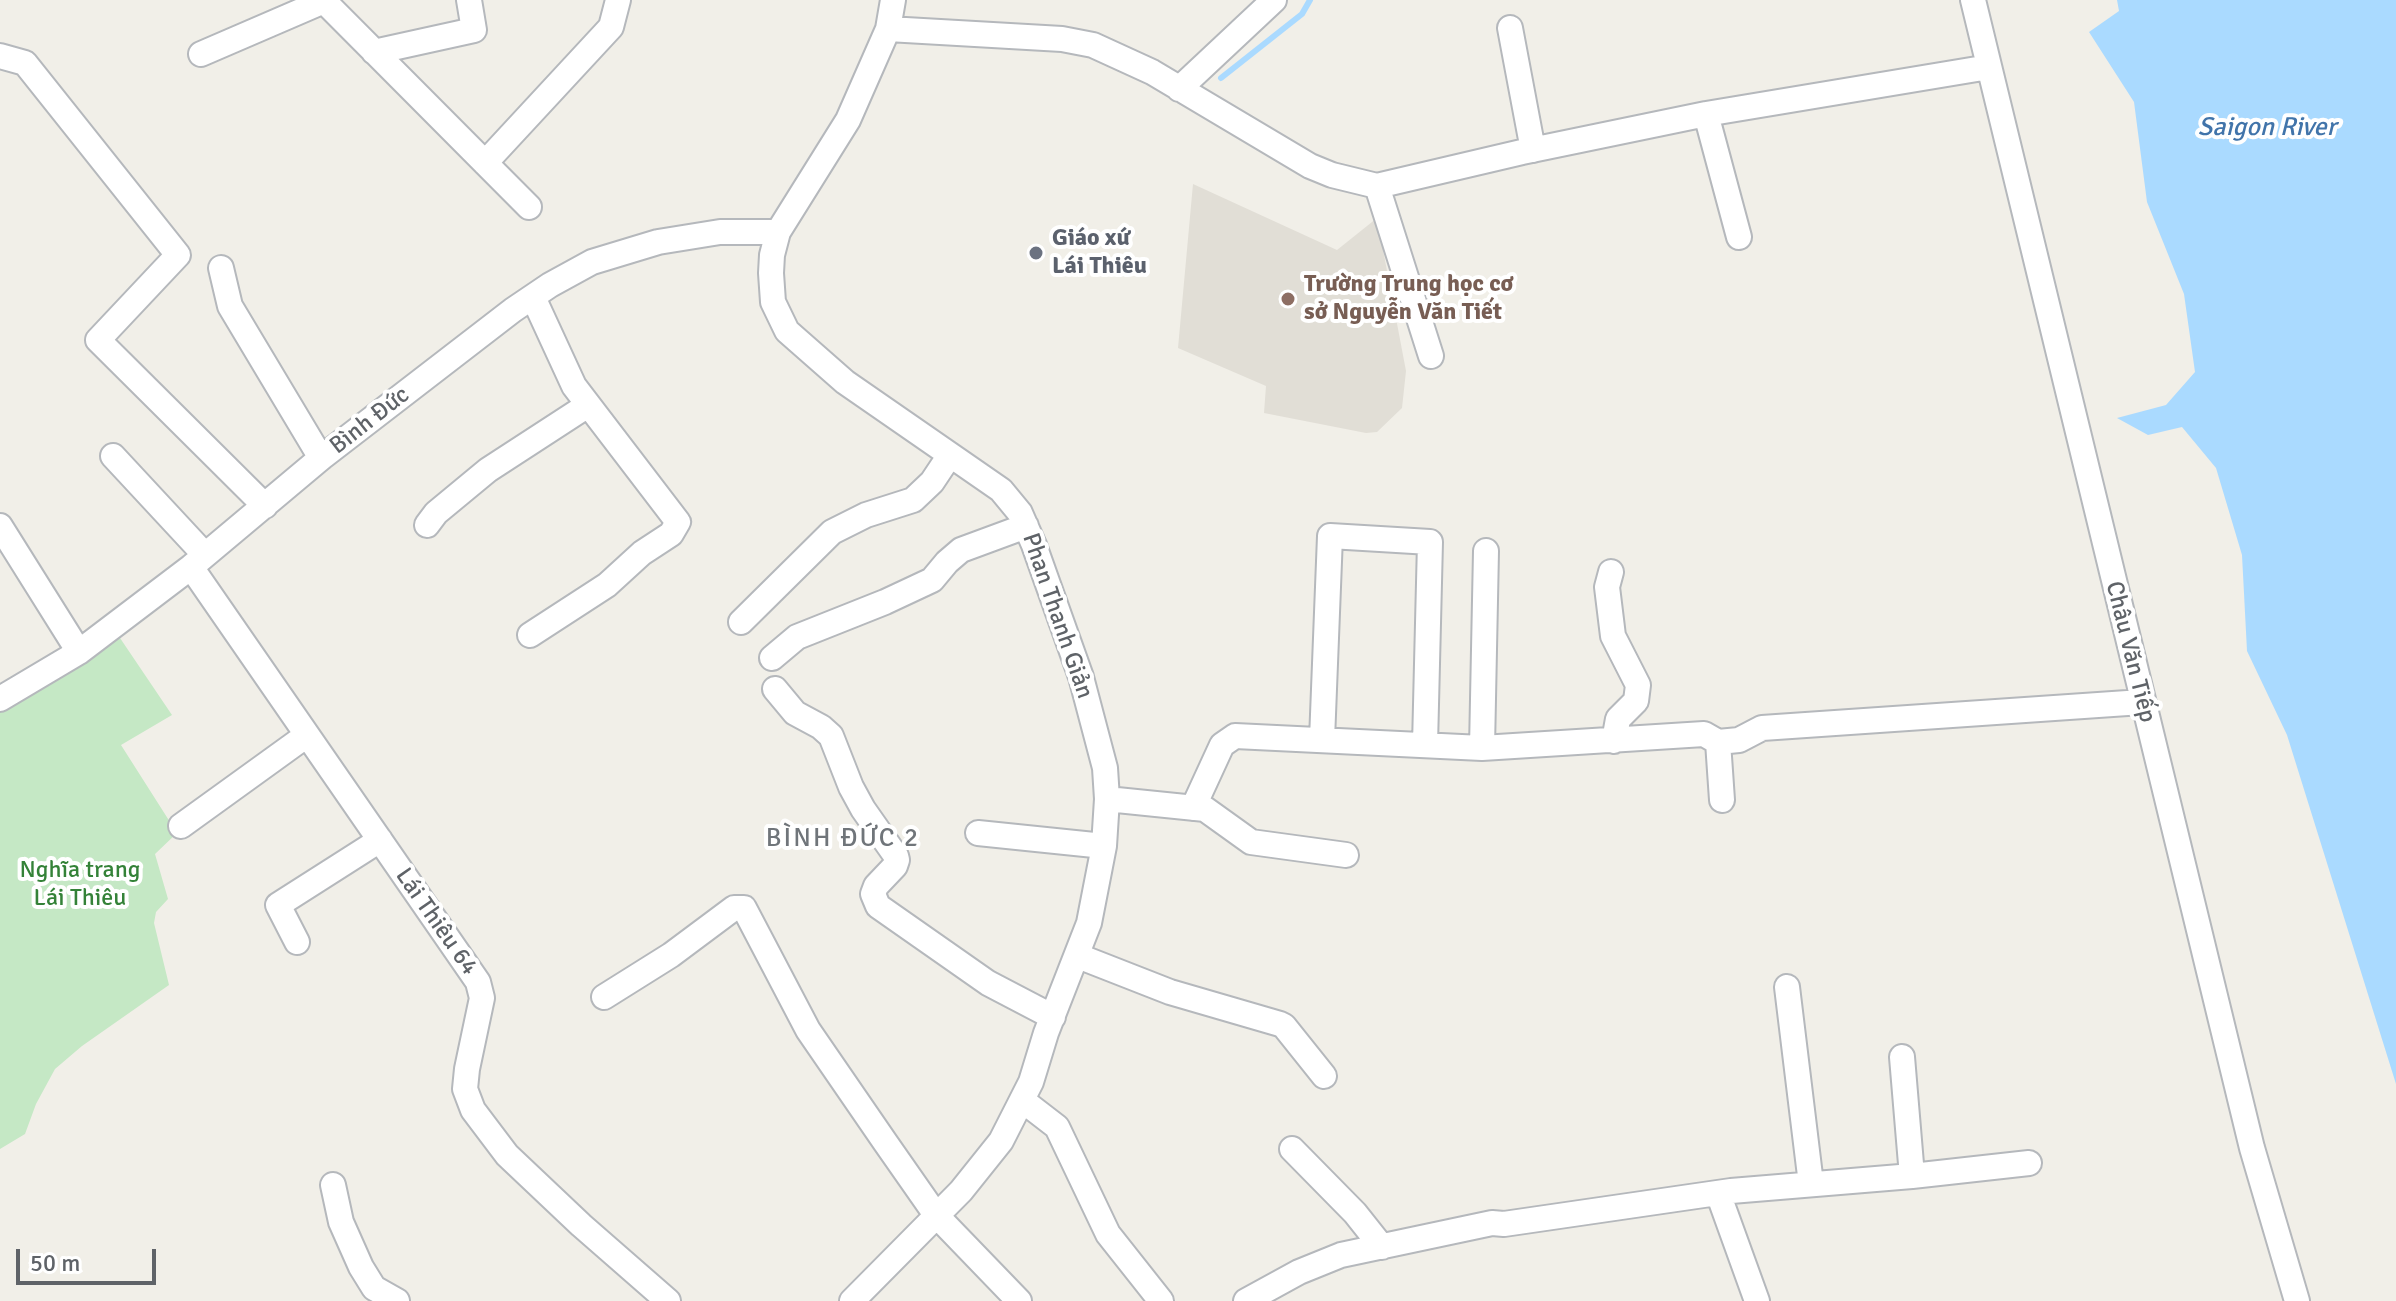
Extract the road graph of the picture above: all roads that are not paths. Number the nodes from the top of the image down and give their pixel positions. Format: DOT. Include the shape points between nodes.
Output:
graph roads {
  1 [pos="469,0"];
  2 [pos="618,0"];
  3 [pos="893,0"];
  4 [pos="1274,0"];
  5 [pos="1973,0"];
  6 [pos="324,1"];
  7 [pos="1510,28"];
  8 [pos="888,29"];
  9 [pos="374,52"];
  10 [pos="201,54"];
  11 [pos="0,56"];
  12 [pos="1989,67"];
  13 [pos="1179,89"];
  14 [pos="1706,114"];
  15 [pos="1533,150"];
  16 [pos="485,163"];
  17 [pos="1377,186"];
  18 [pos="529,207"];
  19 [pos="778,232"];
  20 [pos="1739,237"];
  21 [pos="221,268"];
  22 [pos="533,297"];
  23 [pos="1431,356"];
  24 [pos="588,405"];
  25 [pos="950,455"];
  26 [pos="113,456"];
  27 [pos="321,458"];
  28 [pos="265,506"];
  29 [pos="427,525"];
  30 [pos="0,526"];
  31 [pos="1026,526"];
  32 [pos="1486,551"];
  33 [pos="198,561"];
  34 [pos="1611,572"];
  35 [pos="741,622"];
  36 [pos="530,635"];
  37 [pos="79,652"];
  38 [pos="772,658"];
  39 [pos="775,689"];
  40 [pos="0,699"];
  41 [pos="2142,702"];
  42 [pos="307,735"];
  43 [pos="1322,740"];
  44 [pos="1614,741"];
  45 [pos="1718,742"];
  46 [pos="1425,745"];
  47 [pos="1482,748"];
  48 [pos="1107,799"];
  49 [pos="1722,800"];
  50 [pos="1193,808"];
  51 [pos="181,826"];
  52 [pos="978,833"];
  53 [pos="380,840"];
  54 [pos="1104,846"];
  55 [pos="1346,855"];
  56 [pos="297,942"];
  57 [pos="1078,956"];
  58 [pos="1787,987"];
  59 [pos="604,997"];
  60 [pos="1053,1017"];
  61 [pos="1902,1057"];
  62 [pos="1324,1076"];
  63 [pos="1022,1100"];
  64 [pos="1292,1149"];
  65 [pos="2029,1163"];
  66 [pos="1912,1176"];
  67 [pos="1811,1184"];
  68 [pos="333,1185"];
  69 [pos="1718,1193"];
  70 [pos="936,1215"];
  71 [pos="1382,1247"];
  72 [pos="397,1301"];
  73 [pos="668,1301"];
  74 [pos="852,1301"];
  75 [pos="1019,1301"];
  76 [pos="1161,1301"];
  77 [pos="1246,1301"];
  78 [pos="1757,1301"];
  79 [pos="2297,1301"];
  1 -- 9 [label="street" via="474,30"];
  2 -- 16 [label="street" via="611,27"];
  3 -- 8 [label="street, Phan Thanh Giản"];
  4 -- 13 [label="street"];
  5 -- 12 [label="street, Châu Văn Tiếp"];
  6 -- 9 [label="street"];
  6 -- 10 [label="street"];
  7 -- 15 [label="street"];
  8 -- 13 [label="street" via="1093,45"];
  8 -- 19 [label="street, Phan Thanh Giản" via="848,120"];
  9 -- 16 [label="street"];
  11 -- 28 [label="street" via="25,63 178,255 98,340"];
  12 -- 14 [label="street"];
  12 -- 41 [label="street, Châu Văn Tiếp"];
  13 -- 17 [label="street" via="1310,166"];
  14 -- 15 [label="street"];
  14 -- 20 [label="street"];
  15 -- 17 [label="street"];
  16 -- 18 [label="street"];
  17 -- 23 [label="street"];
  19 -- 22 [label="street, Bình Đức" via="720,232 658,242 592,262"];
  19 -- 25 [label="street, Phan Thanh Giản" via="772,255 773,302 787,331 845,382"];
  21 -- 27 [label="street" via="230,306"];
  22 -- 24 [label="street"];
  22 -- 27 [label="street, Bình Đức"];
  24 -- 29 [label="street" via="488,470"];
  24 -- 36 [label="street" via="678,522 671,534 607,585"];
  25 -- 31 [label="street, Phan Thanh Giản" via="1001,490"];
  25 -- 35 [label="street" via="913,500 832,532"];
  26 -- 33 [label="street, Lái Thiêu 64"];
  27 -- 28 [label="street, Bình Đức"];
  28 -- 33 [label="street, Bình Đức"];
  30 -- 37 [label="street"];
  31 -- 38 [label="street" via="961,550 932,580 797,637"];
  31 -- 48 [label="street, Phan Thanh Giản" via="1081,677 1105,768"];
  32 -- 47 [label="street"];
  33 -- 37 [label="street, Bình Đức"];
  33 -- 42 [label="street, Lái Thiêu 64"];
  34 -- 44 [label="street" via="1607,587 1613,636 1638,685 1636,701 1618,719"];
  37 -- 40 [label="street, Bình Đức"];
  39 -- 60 [label="street" via="795,713 831,736 851,787 896,856 895,866 873,894 878,906 988,983"];
  41 -- 45 [label="street" via="1762,728 1739,740"];
  41 -- 79 [label="street, Châu Văn Tiếp" via="2252,1148"];
  42 -- 51 [label="street"];
  42 -- 53 [label="street, Lái Thiêu 64"];
  43 -- 46 [label="street"];
  43 -- 46 [label="street" via="1330,536 1430,542"];
  43 -- 50 [label="street" via="1235,736 1222,745"];
  44 -- 45 [label="street" via="1704,734"];
  44 -- 47 [label="street"];
  45 -- 49 [label="street"];
  46 -- 47 [label="street"];
  48 -- 50 [label="street"];
  48 -- 54 [label="street, Phan Thanh Giản"];
  50 -- 55 [label="street" via="1205,809 1251,842"];
  52 -- 54 [label="street"];
  53 -- 56 [label="street" via="278,905"];
  53 -- 73 [label="street, Lái Thiêu 64" via="478,982 482,998 465,1089 473,1110 507,1155"];
  54 -- 57 [label="street, Phan Thanh Giản"];
  57 -- 60 [label="street, Phan Thanh Giản"];
  57 -- 62 [label="street" via="1170,992 1280,1024"];
  58 -- 67 [label="street"];
  59 -- 70 [label="street" via="734,908 744,908 808,1030"];
  60 -- 63 [label="street, Phan Thanh Giản"];
  61 -- 66 [label="street"];
  63 -- 70 [label="street, Phan Thanh Giản" via="1001,1141"];
  63 -- 76 [label="street" via="1057,1127 1108,1234"];
  64 -- 71 [label="street"];
  65 -- 66 [label="street"];
  66 -- 67 [label="street"];
  67 -- 69 [label="street"];
  68 -- 72 [label="street" via="341,1222 361,1267 374,1288"];
  69 -- 71 [label="street" via="1492,1223"];
  69 -- 78 [label="street"];
  70 -- 74 [label="street, Phan Thanh Giản"];
  70 -- 75 [label="street"];
  71 -- 77 [label="street" via="1341,1255"];
}
